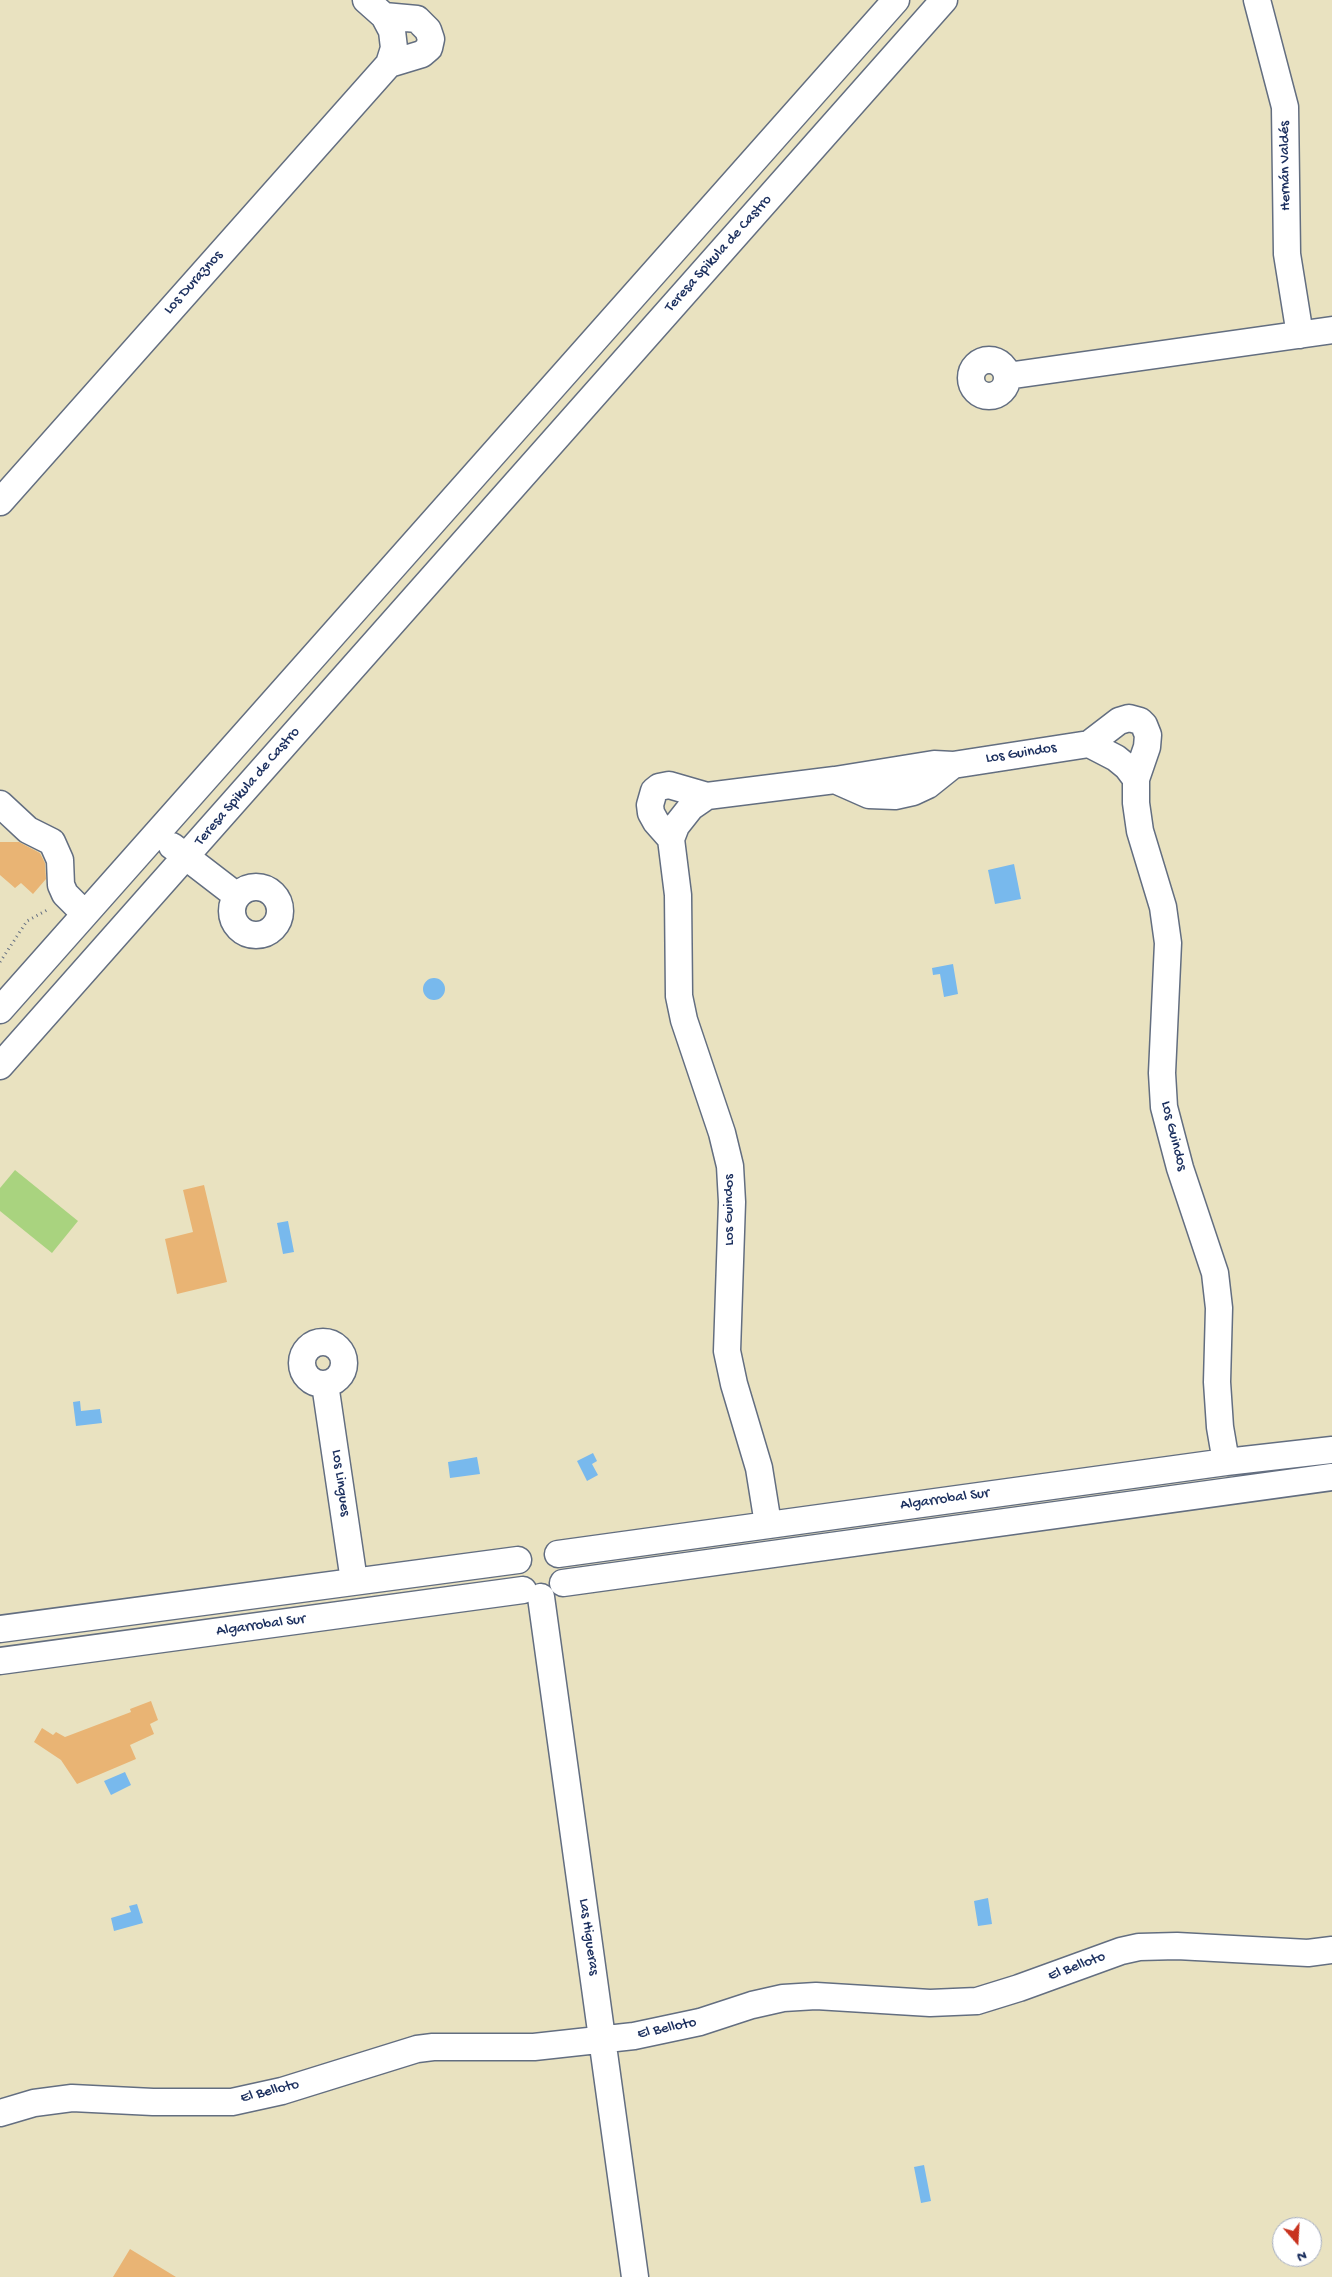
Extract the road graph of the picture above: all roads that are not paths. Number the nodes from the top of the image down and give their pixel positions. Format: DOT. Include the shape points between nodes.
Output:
graph roads {
  1 [pos="897,0"];
  2 [pos="1257,0"];
  3 [pos="933,4"];
  4 [pos="375,8"];
  5 [pos="389,64"];
  6 [pos="1332,330"];
  7 [pos="1300,335"];
  8 [pos="1007,376"];
  9 [pos="468,483"];
  10 [pos="0,502"];
  11 [pos="494,507"];
  12 [pos="1089,744"];
  13 [pos="1136,779"];
  14 [pos="707,796"];
  15 [pos="0,804"];
  16 [pos="157,834"];
  17 [pos="671,839"];
  18 [pos="186,858"];
  19 [pos="237,896"];
  20 [pos="85,914"];
  21 [pos="0,1010"];
  22 [pos="0,1066"];
  23 [pos="325,1384"];
  24 [pos="1332,1450"];
  25 [pos="1226,1462"];
  26 [pos="1332,1477"];
  27 [pos="768,1524"];
  28 [pos="558,1554"];
  29 [pos="518,1560"];
  30 [pos="354,1582"];
  31 [pos="563,1583"];
  32 [pos="532,1594"];
  33 [pos="0,1630"];
  34 [pos="0,1661"];
  35 [pos="1332,1950"];
  36 [pos="602,2040"];
  37 [pos="0,2114"];
  38 [pos="636,2277"];
  1 -- 3 [label="street"];
  1 -- 9 [label="street"];
  2 -- 7 [label="street, Hernán Valdés" via="1285,108 1287,254"];
  3 -- 11 [label="street, Teresa Spikula de Castro"];
  4 -- 5 [label="street" via="392,31 394,48"];
  4 -- 5 [label="street" via="417,20 428,30 431,38 426,52"];
  5 -- 10 [label="street, Los Duraznos"];
  6 -- 7 [label="street"];
  7 -- 8 [label="street"];
  9 -- 11 [label="street"];
  9 -- 16 [label="street"];
  11 -- 18 [label="street, Teresa Spikula de Castro"];
  12 -- 13 [label="street" via="1116,758"];
  12 -- 13 [label="street, Los Guindos" via="1124,719 1140,721 1147,730 1148,742"];
  12 -- 14 [label="street, Los Guindos" via="953,765 928,785 895,796 869,796 835,780"];
  13 -- 25 [label="street, Los Guindos" via="1140,831 1163,907 1168,943 1162,1074 1164,1107 1180,1168 1215,1273 1219,1308 1218,1400"];
  14 -- 17 [label="street" via="684,814"];
  14 -- 17 [label="street, Los Guindos" via="669,785 654,792 651,813"];
  15 -- 20 [label="street" via="28,830 52,842 60,860 64,892"];
  16 -- 18 [label="street"];
  16 -- 20 [label="street"];
  17 -- 27 [label="street, Los Guindos" via="678,896 679,996 730,1166 732,1202 727,1351 759,1468"];
  18 -- 19 [label="street"];
  18 -- 22 [label="street, Teresa Spikula de Castro"];
  20 -- 21 [label="street"];
  23 -- 30 [label="street, Los Lingues"];
  24 -- 25 [label="street, Algarrobal Sur"];
  25 -- 27 [label="street, Algarrobal Sur"];
  26 -- 31 [label="street, Algarrobal Sur"];
  27 -- 28 [label="street, Algarrobal Sur"];
  28 -- 29 [label="street" via="546,1548 533,1548"];
  28 -- 31 [label="street" via="565,1568"];
  29 -- 30 [label="street, Algarrobal Sur"];
  29 -- 32 [label="street" via="515,1573 519,1585"];
  30 -- 33 [label="street, Algarrobal Sur"];
  31 -- 32 [label="street" via="554,1593"];
  32 -- 34 [label="street, Algarrobal Sur"];
  32 -- 36 [label="street, Las Higueras"];
  35 -- 36 [label="street, El Belloto" via="1308,1953 1139,1947 977,2001 930,2004 800,1996 768,2000 666,2030"];
  36 -- 37 [label="street, El Belloto" via="525,2048 416,2049 282,2091 232,2102 72,2098 34,2103"];
  36 -- 38 [label="street, Las Higueras"];
}
